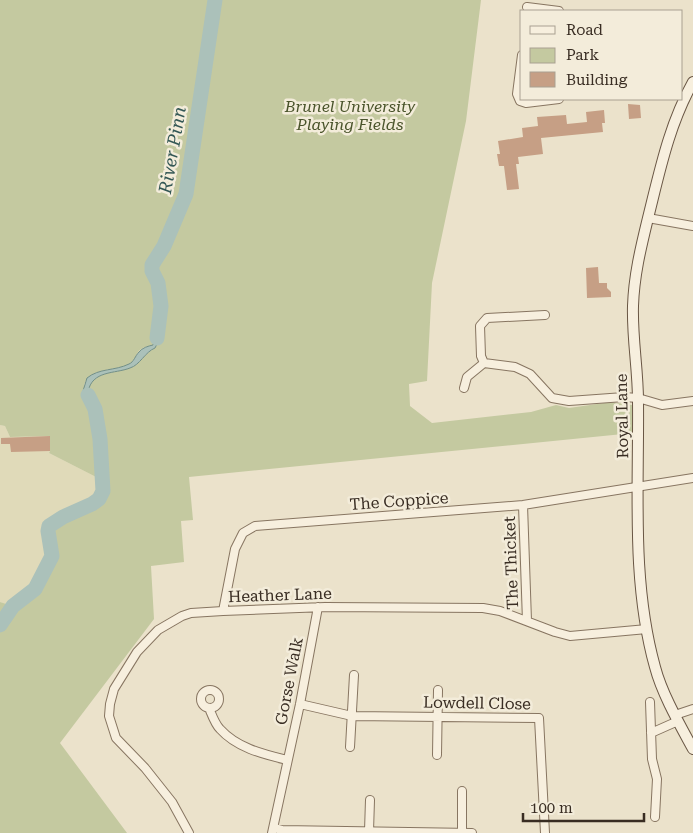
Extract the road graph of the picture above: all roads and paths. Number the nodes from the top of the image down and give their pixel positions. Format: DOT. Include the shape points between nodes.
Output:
graph roads {
  1 [pos="528,6"];
  2 [pos="553,10"];
  3 [pos="520,71"];
  4 [pos="693,82"];
  5 [pos="551,100"];
  6 [pos="648,218"];
  7 [pos="693,226"];
  8 [pos="545,316"];
  9 [pos="484,363"];
  10 [pos="464,388"];
  11 [pos="638,398"];
  12 [pos="693,401"];
  13 [pos="693,478"];
  14 [pos="637,486"];
  15 [pos="523,505"];
  16 [pos="318,607"];
  17 [pos="223,610"];
  18 [pos="527,621"];
  19 [pos="647,629"];
  20 [pos="354,675"];
  21 [pos="438,690"];
  22 [pos="650,702"];
  23 [pos="300,704"];
  24 [pos="209,708"];
  25 [pos="693,709"];
  26 [pos="352,716"];
  27 [pos="437,717"];
  28 [pos="677,718"];
  29 [pos="651,733"];
  30 [pos="350,746"];
  31 [pos="693,749"];
  32 [pos="437,755"];
  33 [pos="287,760"];
  34 [pos="462,790"];
  35 [pos="370,800"];
  36 [pos="655,818"];
  37 [pos="273,830"];
  38 [pos="369,831"];
  39 [pos="351,832"];
  40 [pos="420,832"];
  41 [pos="462,832"];
  42 [pos="189,833"];
  43 [pos="472,833"];
  44 [pos="545,833"];
  1 -- 2 [label="street"];
  3 -- 5 [label="street" via="517,94 520,101"];
  4 -- 6 [label="street, Royal Lane" via="671,130"];
  6 -- 7 [label="street"];
  6 -- 11 [label="street, Royal Lane" via="637,260 633,307"];
  8 -- 9 [label="street" via="487,318 480,326"];
  9 -- 10 [label="street" via="467,377"];
  9 -- 11 [label="street" via="515,367 530,374 552,398 569,401"];
  11 -- 12 [label="street" via="662,405"];
  11 -- 14 [label="street, Royal Lane"];
  13 -- 14 [label="street, The Coppice"];
  14 -- 15 [label="street, The Coppice"];
  14 -- 19 [label="street, Royal Lane" via="638,549"];
  15 -- 17 [label="street, The Coppice" via="255,526 243,533 235,549"];
  15 -- 18 [label="street, The Thicket"];
  16 -- 17 [label="street, Heather Lane"];
  16 -- 18 [label="street, Heather Lane" via="483,608"];
  16 -- 23 [label="street, Gorse Walk"];
  17 -- 42 [label="street, Heather Lane" via="182,616 158,630 137,652 114,689 110,704 109,716 116,738 172,802"];
  18 -- 19 [label="street, Heather Lane" via="575,637"];
  19 -- 28 [label="street, Royal Lane" via="655,668"];
  20 -- 26 [label="street"];
  21 -- 27 [label="street"];
  22 -- 29 [label="street"];
  23 -- 26 [label="street, Lowdell Close"];
  23 -- 33 [label="street, Gorse Walk"];
  24 -- 33 [label="street" via="218,728 249,750"];
  25 -- 28 [label="street"];
  26 -- 27 [label="street, Lowdell Close"];
  26 -- 30 [label="street"];
  27 -- 32 [label="street"];
  27 -- 44 [label="street, Lowdell Close" via="540,718"];
  28 -- 29 [label="street"];
  28 -- 31 [label="street, Royal Lane"];
  29 -- 36 [label="street" via="657,779"];
  33 -- 37 [label="street, Gorse Walk"];
  34 -- 41 [label="street"];
  35 -- 38 [label="street"];
  37 -- 39 [label="street"];
  38 -- 39 [label="street"];
  38 -- 40 [label="street"];
  40 -- 41 [label="street"];
  41 -- 43 [label="street"];
}
